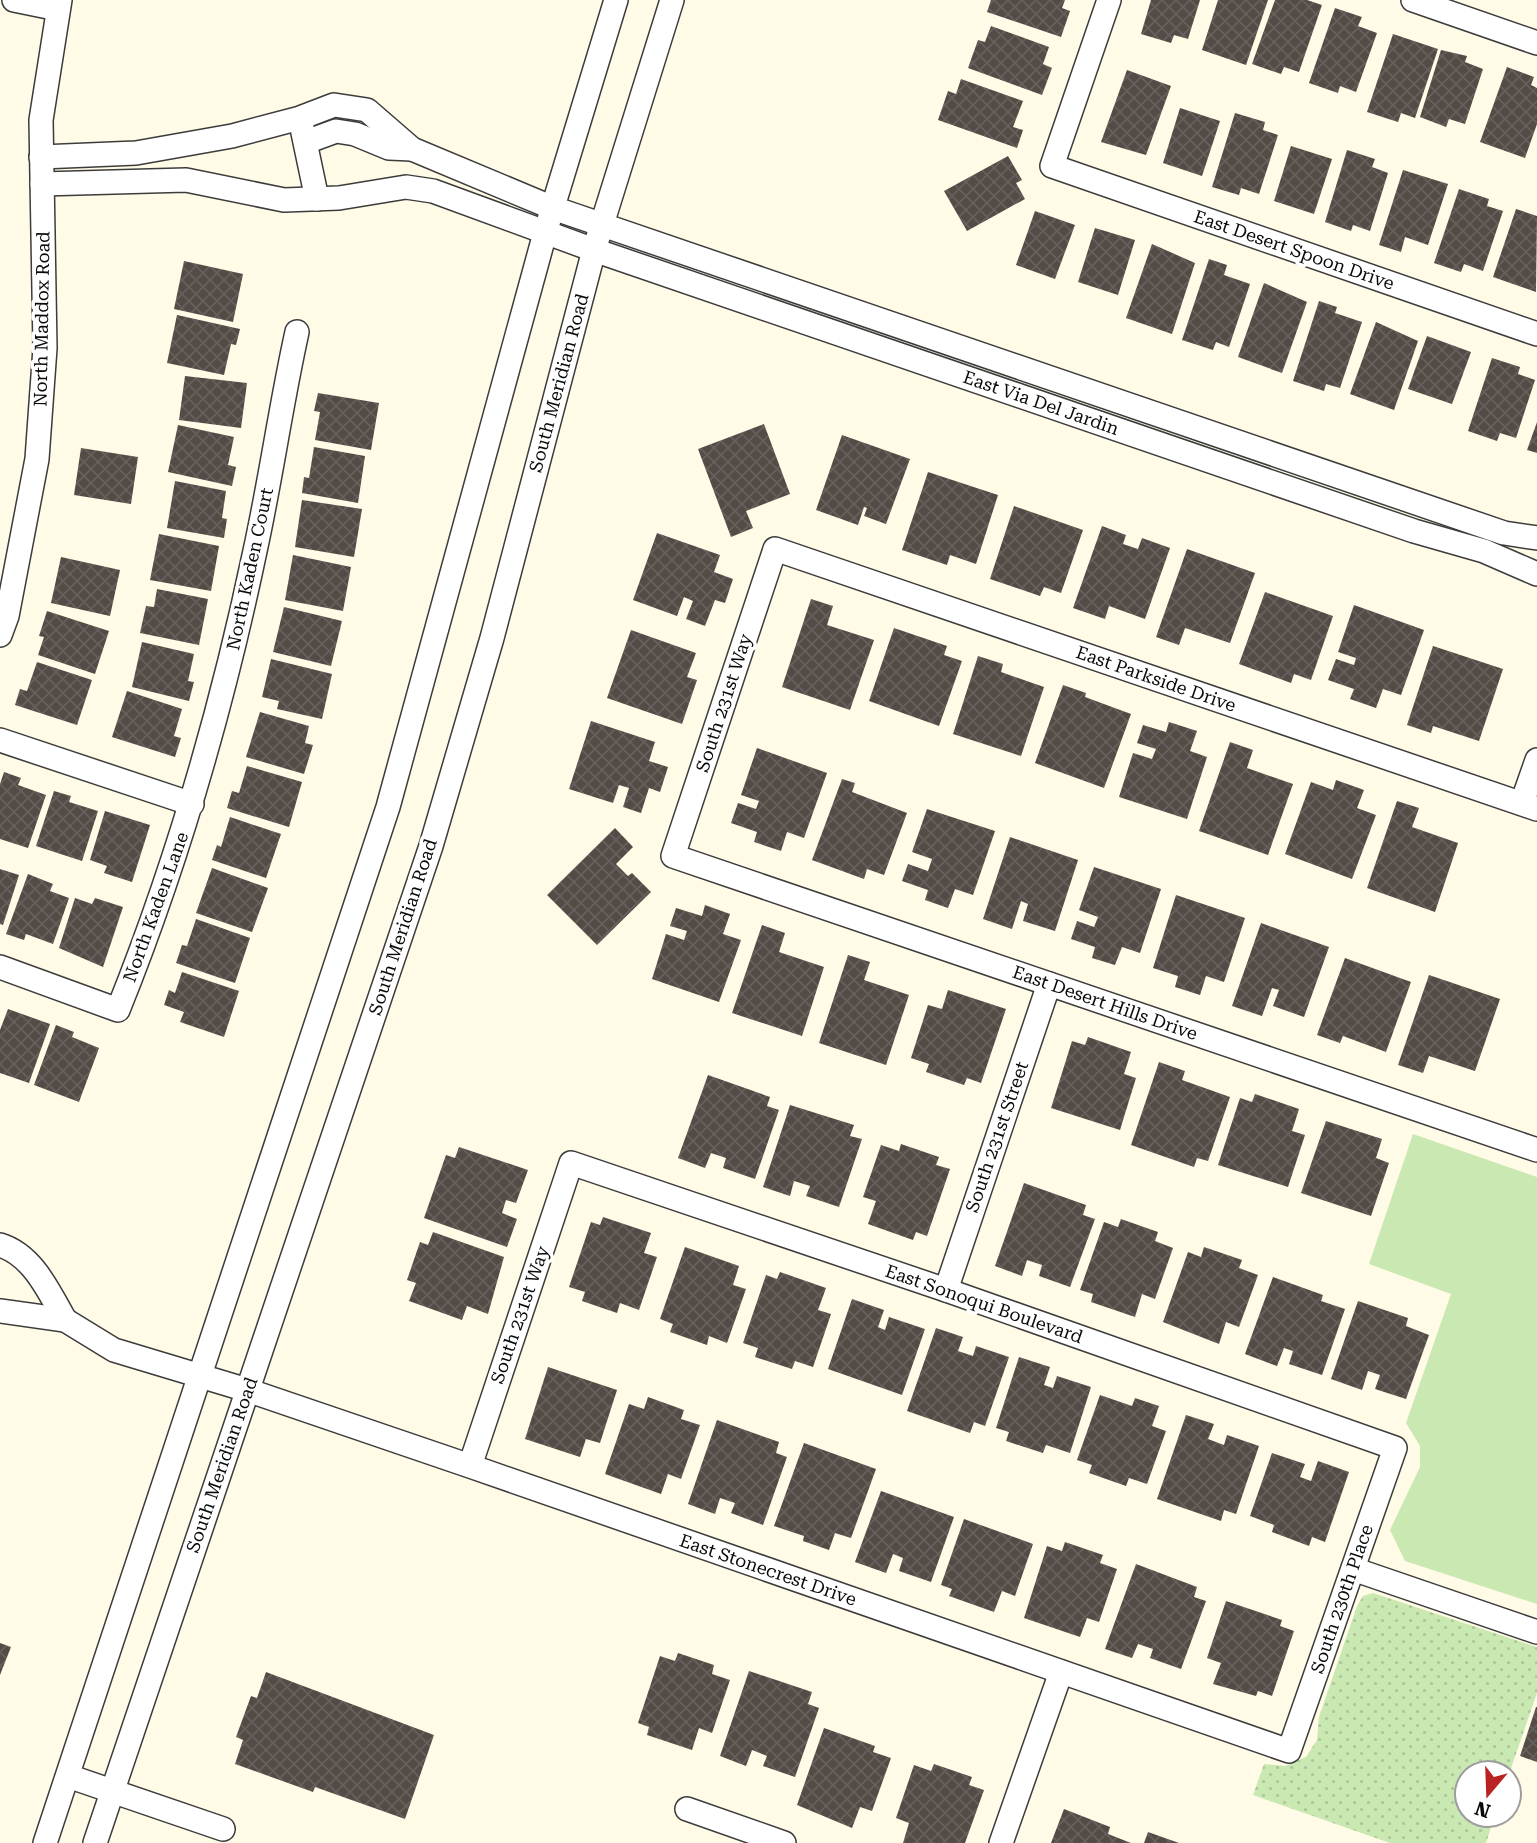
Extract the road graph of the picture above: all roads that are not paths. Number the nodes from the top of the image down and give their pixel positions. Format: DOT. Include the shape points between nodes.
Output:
graph roads {
  1 [pos="14,0"];
  2 [pos="616,0"];
  3 [pos="672,0"];
  4 [pos="1109,0"];
  5 [pos="1413,0"];
  6 [pos="59,4"];
  7 [pos="1537,43"];
  8 [pos="300,118"];
  9 [pos="306,142"];
  10 [pos="412,149"];
  11 [pos="41,157"];
  12 [pos="42,184"];
  13 [pos="317,198"];
  14 [pos="553,208"];
  15 [pos="602,224"];
  16 [pos="545,233"];
  17 [pos="594,250"];
  18 [pos="297,332"];
  19 [pos="1537,334"];
  20 [pos="1537,538"];
  21 [pos="775,549"];
  22 [pos="1537,574"];
  23 [pos="0,635"];
  24 [pos="0,740"];
  25 [pos="1537,760"];
  26 [pos="192,804"];
  27 [pos="1529,806"];
  28 [pos="673,856"];
  29 [pos="0,967"];
  30 [pos="1049,984"];
  31 [pos="1537,1150"];
  32 [pos="571,1163"];
  33 [pos="0,1245"];
  34 [pos="946,1290"];
  35 [pos="0,1311"];
  36 [pos="65,1320"];
  37 [pos="201,1376"];
  38 [pos="247,1390"];
  39 [pos="1395,1448"];
  40 [pos="470,1466"];
  41 [pos="1353,1569"];
  42 [pos="1537,1632"];
  43 [pos="1061,1672"];
  44 [pos="1289,1751"];
  45 [pos="68,1776"];
  46 [pos="112,1791"];
  47 [pos="687,1809"];
  48 [pos="223,1829"];
  49 [pos="45,1843"];
  50 [pos="95,1843"];
  51 [pos="784,1843"];
  52 [pos="1001,1843"];
  1 -- 6 [label="street"];
  2 -- 14 [label="street"];
  3 -- 15 [label="street, South Meridian Road"];
  4 -- 19 [label="street, East Desert Spoon Drive" via="1052,166"];
  5 -- 7 [label="street"];
  6 -- 11 [label="street, North Maddox Road" via="41,120"];
  8 -- 9 [label="street"];
  8 -- 10 [label="street" via="334,105 367,110"];
  8 -- 11 [label="street" via="136,153"];
  9 -- 10 [label="street" via="337,131 389,148"];
  9 -- 13 [label="street"];
  10 -- 14 [label="street, East Via Del Jardin"];
  11 -- 12 [label="street, North Maddox Road"];
  12 -- 13 [label="street, East Via Del Jardin" via="186,180 284,200"];
  12 -- 23 [label="street, North Maddox Road" via="45,348 37,459"];
  13 -- 16 [label="street, East Via Del Jardin" via="406,187 433,191"];
  14 -- 15 [label="street, East Via Del Jardin"];
  14 -- 16 [label="street"];
  15 -- 17 [label="street, South Meridian Road"];
  15 -- 20 [label="street, East Via Del Jardin" via="1504,533"];
  16 -- 17 [label="street, East Via Del Jardin"];
  16 -- 37 [label="street" via="403,757"];
  17 -- 22 [label="street, East Via Del Jardin" via="1402,527 1484,551"];
  17 -- 38 [label="street, South Meridian Road" via="449,787"];
  18 -- 26 [label="street, North Kaden Court" via="256,550"];
  21 -- 27 [label="street, East Parkside Drive"];
  21 -- 28 [label="street, South 231st Way"];
  24 -- 26 [label="street"];
  25 -- 27 [label="street"];
  26 -- 29 [label="street, North Kaden Lane" via="118,1010"];
  28 -- 30 [label="street, East Desert Hills Drive"];
  30 -- 31 [label="street, East Desert Hills Drive"];
  30 -- 34 [label="street, South 231st Street"];
  32 -- 34 [label="street, East Sonoqui Boulevard"];
  32 -- 40 [label="street, South 231st Way"];
  33 -- 36 [label="street" via="10,1248 38,1273"];
  34 -- 39 [label="street, East Sonoqui Boulevard"];
  35 -- 36 [label="street"];
  36 -- 37 [label="street, East Stonecrest Drive" via="114,1350"];
  37 -- 38 [label="street, East Stonecrest Drive"];
  37 -- 45 [label="street"];
  38 -- 40 [label="street, East Stonecrest Drive"];
  38 -- 46 [label="street, South Meridian Road"];
  39 -- 41 [label="street, South 230th Place"];
  40 -- 43 [label="street, East Stonecrest Drive"];
  41 -- 42 [label="street"];
  41 -- 44 [label="street, South 230th Place"];
  43 -- 44 [label="street, East Stonecrest Drive"];
  43 -- 52 [label="street"];
  45 -- 46 [label="street"];
  45 -- 49 [label="street"];
  46 -- 48 [label="street"];
  46 -- 50 [label="street, South Meridian Road"];
  47 -- 51 [label="street"];
}
